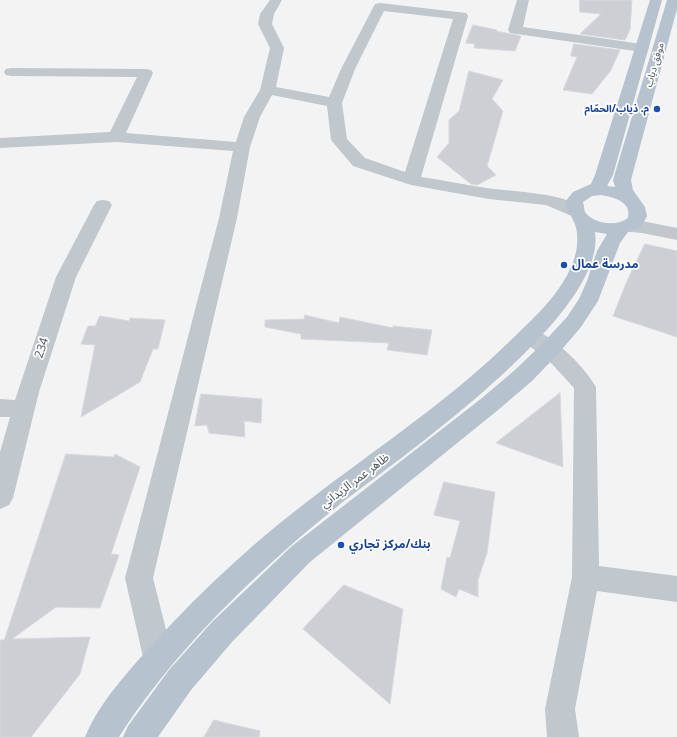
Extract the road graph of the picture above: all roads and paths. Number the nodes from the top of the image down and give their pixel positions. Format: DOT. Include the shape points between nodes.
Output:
graph roads {
  1 [pos="276,0"];
  2 [pos="523,0"];
  3 [pos="656,0"];
  4 [pos="673,0"];
  5 [pos="642,48"];
  6 [pos="11,72"];
  7 [pos="268,90"];
  8 [pos="334,104"];
  9 [pos="116,137"];
  10 [pos="0,143"];
  11 [pos="242,147"];
  12 [pos="411,180"];
  13 [pos="587,192"];
  14 [pos="517,197"];
  15 [pos="633,204"];
  16 [pos="103,205"];
  17 [pos="579,215"];
  18 [pos="677,226"];
  19 [pos="624,227"];
  20 [pos="677,234"];
  21 [pos="530,335"];
  22 [pos="550,349"];
  23 [pos="0,408"];
  24 [pos="24,409"];
  25 [pos="0,498"];
  26 [pos="586,576"];
  27 [pos="677,589"];
  28 [pos="158,657"];
  29 [pos="102,737"];
  30 [pos="139,737"];
  31 [pos="563,737"];
  1 -- 7 [label="street" via="267,14 265,24 277,48"];
  2 -- 5 [label="street" via="515,30"];
  3 -- 5 [label="main road, موفق دياب"];
  4 -- 15 [label="main road, موفق دياب" via="622,180 624,190"];
  5 -- 13 [label="main road, موفق دياب" via="604,175 598,187"];
  6 -- 9 [label="street" via="146,73"];
  7 -- 8 [label="street"];
  7 -- 11 [label="street" via="252,117"];
  8 -- 12 [label="street" via="339,140 358,162"];
  8 -- 12 [label="street" via="348,69 380,7 461,16"];
  9 -- 10 [label="street"];
  9 -- 11 [label="street"];
  11 -- 28 [label="street" via="228,218 139,578"];
  12 -- 14 [label="street"];
  13 -- 14 [label="street"];
  13 -- 15 [label="main road" via="612,192"];
  13 -- 17 [label="main road, موفق دياب" via="577,197 574,202"];
  14 -- 17 [label="street" via="546,200"];
  15 -- 18 [label="street" via="662,221"];
  15 -- 19 [label="main road, ظاهر عمر الزيداني" via="639,216 636,221"];
  16 -- 24 [label="street, 234" via="66,277"];
  17 -- 19 [label="main road" via="601,228"];
  17 -- 21 [label="main road, ظاهر عمر الزيداني" via="587,241 580,268 552,311"];
  19 -- 20 [label="street" via="648,228"];
  19 -- 22 [label="main road, ظاهر عمر الزيداني" via="611,242 588,301 574,322"];
  21 -- 22 [label="street"];
  21 -- 28 [label="main road, ظاهر عمر الزيداني" via="456,404 300,522 261,555"];
  22 -- 26 [label="street" via="586,387"];
  22 -- 30 [label="main road, ظاهر عمر الزيداني" via="490,404 301,554 180,680"];
  23 -- 24 [label="street"];
  24 -- 25 [label="street, 234"];
  26 -- 27 [label="street"];
  26 -- 31 [label="street" via="560,709"];
  28 -- 29 [label="main road, ظاهر عمر الزيداني"];
}
